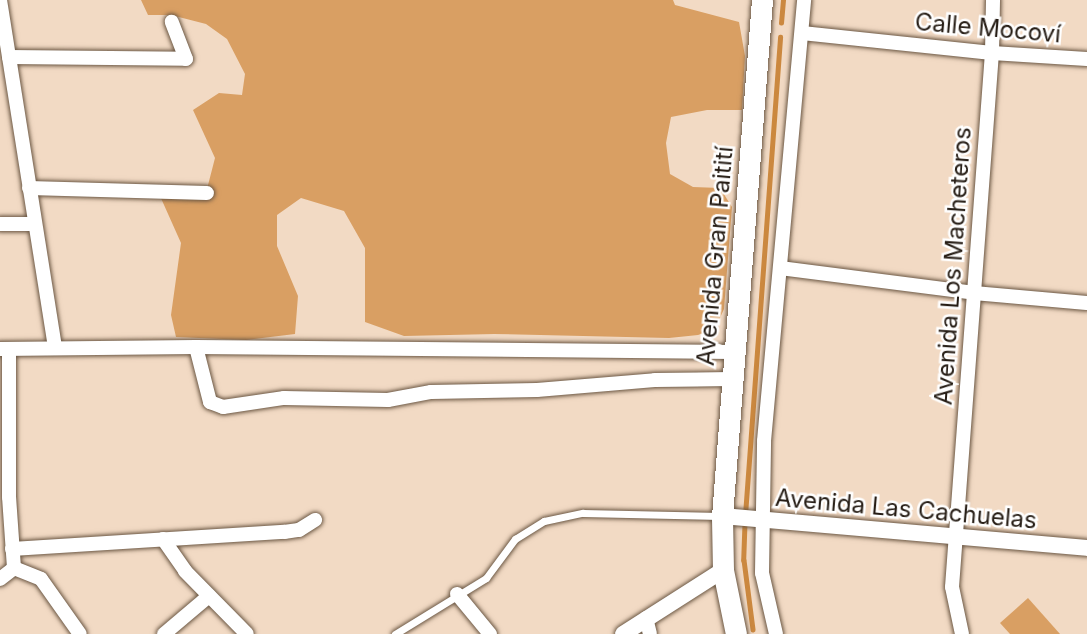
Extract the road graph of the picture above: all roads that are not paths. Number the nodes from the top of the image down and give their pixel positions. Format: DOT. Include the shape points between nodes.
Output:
graph roads {
  1 [pos="0,0"];
  2 [pos="762,0"];
  3 [pos="804,0"];
  4 [pos="993,0"];
  5 [pos="172,22"];
  6 [pos="802,33"];
  7 [pos="992,53"];
  8 [pos="9,57"];
  9 [pos="1087,59"];
  10 [pos="7,90"];
  11 [pos="29,188"];
  12 [pos="207,193"];
  13 [pos="34,223"];
  14 [pos="0,224"];
  15 [pos="780,268"];
  16 [pos="974,293"];
  17 [pos="1087,303"];
  18 [pos="55,347"];
  19 [pos="196,347"];
  20 [pos="5,349"];
  21 [pos="733,352"];
  22 [pos="731,379"];
  23 [pos="729,517"];
  24 [pos="758,519"];
  25 [pos="315,520"];
  26 [pos="955,535"];
  27 [pos="163,539"];
  28 [pos="1087,548"];
  29 [pos="12,550"];
  30 [pos="14,568"];
  31 [pos="723,570"];
  32 [pos="0,579"];
  33 [pos="457,594"];
  34 [pos="209,596"];
  35 [pos="648,626"];
  36 [pos="80,634"];
  37 [pos="164,634"];
  38 [pos="247,634"];
  39 [pos="395,634"];
  40 [pos="490,634"];
  41 [pos="622,634"];
  42 [pos="736,634"];
  43 [pos="776,634"];
  44 [pos="962,634"];
  1 -- 8 [label="street"];
  2 -- 21 [label="main road, Avenida Gran Paitití"];
  3 -- 6 [label="street"];
  4 -- 7 [label="street, Avenida Los Macheteros"];
  5 -- 8 [label="street" via="186,59"];
  6 -- 7 [label="street, Calle Mocoví"];
  6 -- 15 [label="street"];
  7 -- 9 [label="street, Calle Mocoví"];
  7 -- 16 [label="street, Avenida Los Macheteros"];
  8 -- 10 [label="street"];
  10 -- 11 [label="street"];
  11 -- 12 [label="street"];
  11 -- 13 [label="street"];
  13 -- 14 [label="street"];
  13 -- 18 [label="street"];
  15 -- 16 [label="street"];
  15 -- 24 [label="street"];
  16 -- 17 [label="street"];
  16 -- 26 [label="street, Avenida Los Macheteros"];
  18 -- 19 [label="street"];
  18 -- 20 [label="street"];
  19 -- 21 [label="street"];
  19 -- 22 [label="street" via="210,402 223,407 284,398 387,400 431,392"];
  20 -- 29 [label="street"];
  21 -- 22 [label="main road, Avenida Gran Paitití"];
  22 -- 23 [label="main road, Avenida Gran Paitití"];
  23 -- 24 [label="street, Avenida Las Cachuelas"];
  23 -- 31 [label="main road, Avenida Gran Paitití"];
  23 -- 33 [label="lane" via="583,513 544,521 515,539 486,578"];
  24 -- 26 [label="street, Avenida Las Cachuelas"];
  24 -- 43 [label="street" via="762,573"];
  25 -- 27 [label="street" via="299,530"];
  26 -- 28 [label="street, Avenida Las Cachuelas"];
  26 -- 44 [label="street, Avenida Los Macheteros" via="952,587"];
  27 -- 29 [label="street"];
  27 -- 34 [label="street"];
  29 -- 30 [label="street"];
  30 -- 32 [label="street"];
  30 -- 36 [label="street" via="41,579"];
  31 -- 35 [label="street"];
  31 -- 42 [label="main road, Avenida Gran Paitití"];
  33 -- 39 [label="lane"];
  33 -- 40 [label="street"];
  34 -- 37 [label="street"];
  34 -- 38 [label="street"];
  35 -- 41 [label="street"];
}
